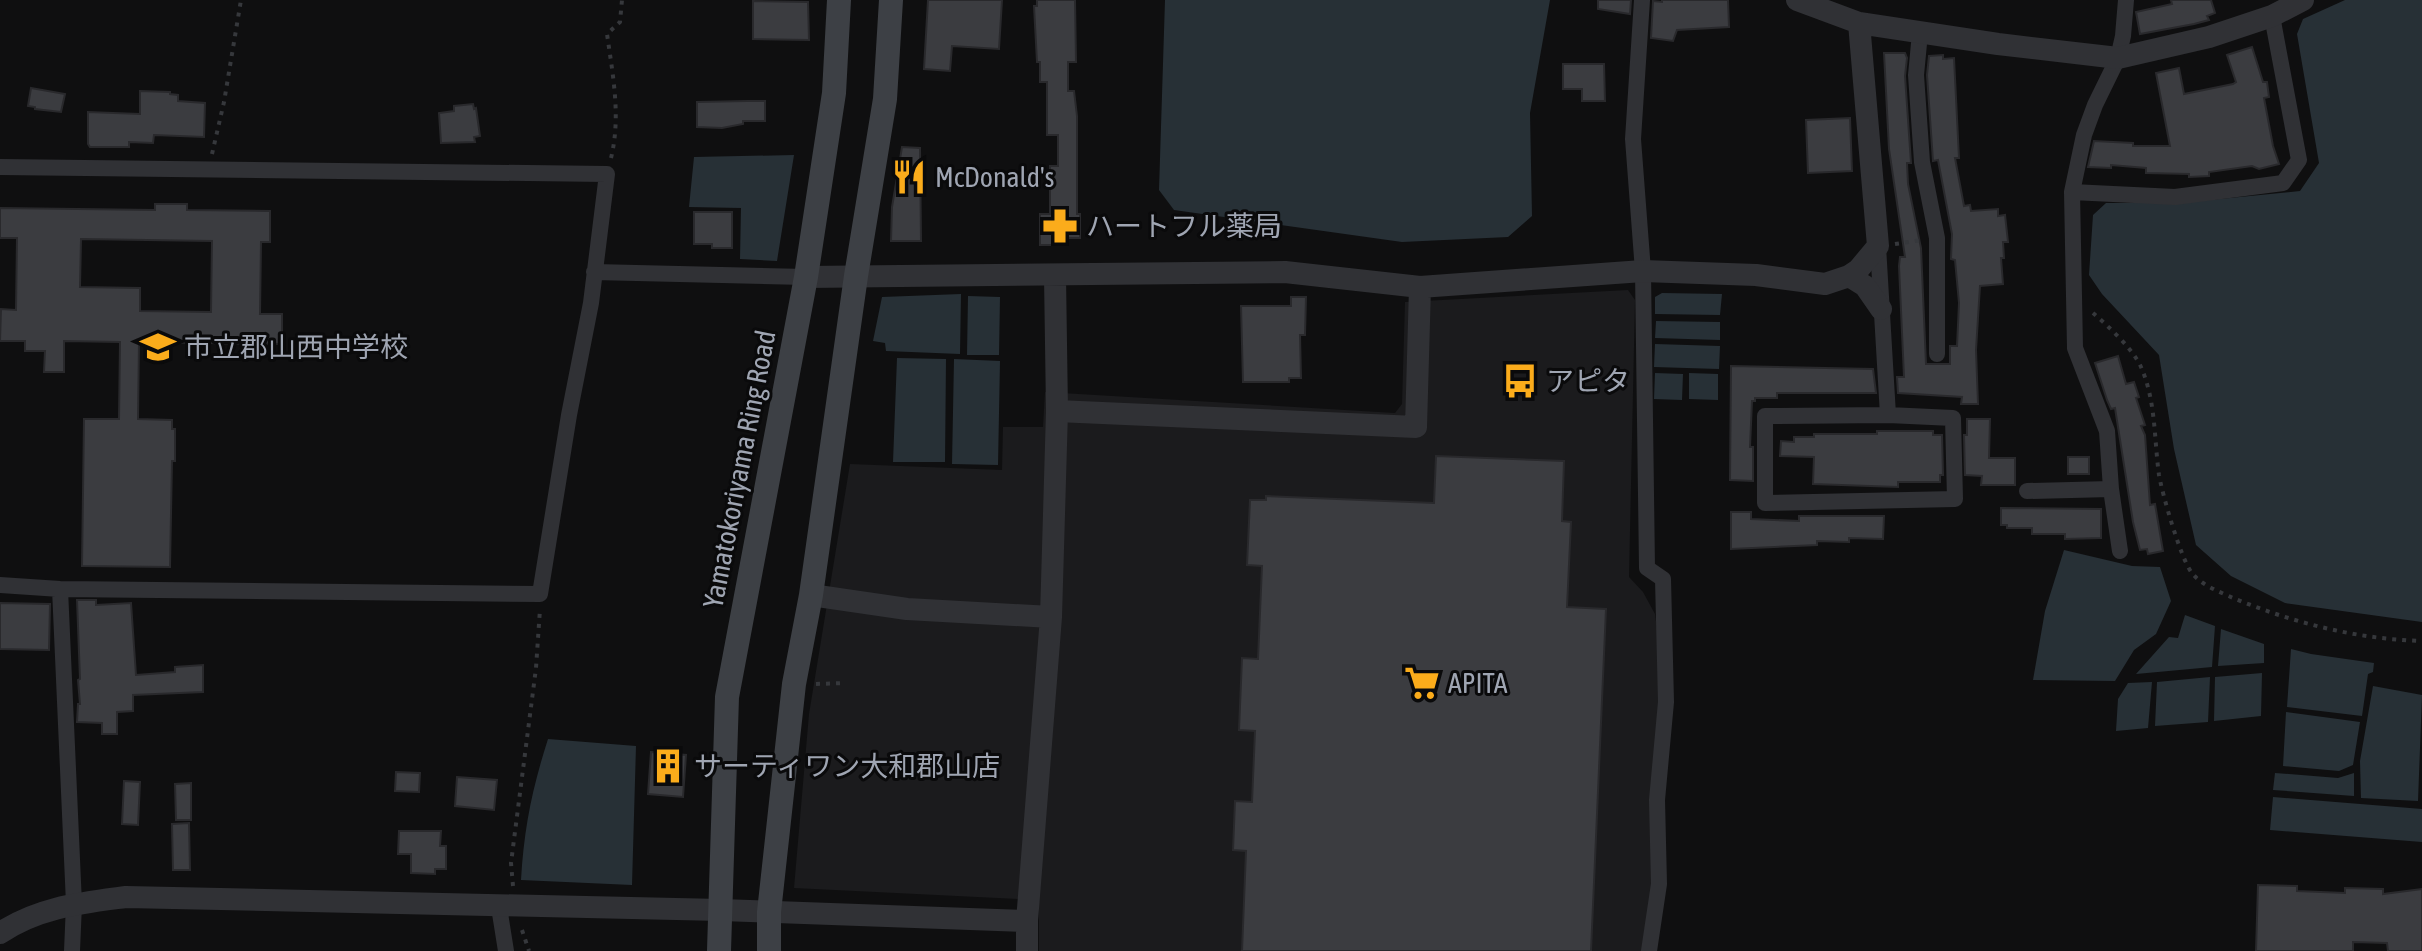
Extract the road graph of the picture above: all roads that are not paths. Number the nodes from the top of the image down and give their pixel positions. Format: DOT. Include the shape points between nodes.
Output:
graph roads {
  1 [pos="839,0"];
  2 [pos="891,0"];
  3 [pos="1642,0"];
  4 [pos="1797,0"];
  5 [pos="2126,0"];
  6 [pos="2303,0"];
  7 [pos="2272,16"];
  8 [pos="1859,23"];
  9 [pos="1920,33"];
  10 [pos="2118,58"];
  11 [pos="0,167"];
  12 [pos="2072,192"];
  13 [pos="1878,246"];
  14 [pos="1643,271"];
  15 [pos="594,272"];
  16 [pos="856,276"];
  17 [pos="1055,276"];
  18 [pos="1849,276"];
  19 [pos="806,277"];
  20 [pos="1420,287"];
  21 [pos="1881,309"];
  22 [pos="1937,354"];
  23 [pos="1057,411"];
  24 [pos="1888,415"];
  25 [pos="2111,489"];
  26 [pos="2027,491"];
  27 [pos="2120,551"];
  28 [pos="0,585"];
  29 [pos="60,589"];
  30 [pos="811,595"];
  31 [pos="1051,617"];
  32 [pos="74,904"];
  33 [pos="507,907"];
  34 [pos="721,910"];
  35 [pos="769,912"];
  36 [pos="1027,921"];
  37 [pos="0,933"];
  38 [pos="769,950"];
  39 [pos="72,951"];
  40 [pos="506,951"];
  41 [pos="719,951"];
  42 [pos="1027,951"];
  43 [pos="1649,951"];
  1 -- 19 [label="main road, Yamatokoriyama Ring Road" via="834,93"];
  2 -- 16 [label="main road" via="885,99"];
  3 -- 14 [label="street" via="1633,139"];
  4 -- 8 [label="street"];
  5 -- 10 [label="street"];
  6 -- 7 [label="street"];
  7 -- 10 [label="street"];
  7 -- 12 [label="street" via="2299,160 2283,183 2175,197"];
  8 -- 9 [label="street"];
  8 -- 13 [label="street"];
  9 -- 10 [label="street"];
  9 -- 22 [label="street" via="1916,75 1922,162 1937,238"];
  10 -- 12 [label="street" via="2084,135"];
  11 -- 15 [label="street" via="607,174"];
  12 -- 25 [label="street" via="2075,348 2107,431"];
  13 -- 18 [label="street"];
  13 -- 21 [label="street"];
  14 -- 18 [label="street" via="1756,275 1825,284"];
  14 -- 20 [label="street"];
  14 -- 43 [label="street" via="1647,568 1663,579 1666,702 1657,800 1659,884"];
  15 -- 19 [label="street"];
  15 -- 29 [label="street" via="540,594"];
  16 -- 17 [label="street"];
  16 -- 19 [label="street"];
  16 -- 30 [label="main road"];
  17 -- 20 [label="street" via="1285,272"];
  17 -- 23 [label="street"];
  18 -- 21 [label="street" via="1865,286"];
  19 -- 34 [label="main road, Yamatokoriyama Ring Road" via="727,697"];
  20 -- 23 [label="street" via="1416,427"];
  21 -- 24 [label="street"];
  23 -- 31 [label="street"];
  24 -- 24 [label="street" via="1765,416 1765,503 1955,499 1953,418"];
  25 -- 26 [label="street"];
  25 -- 27 [label="street"];
  28 -- 29 [label="street"];
  29 -- 32 [label="street"];
  30 -- 31 [label="street" via="907,609"];
  30 -- 35 [label="main road" via="794,684"];
  31 -- 36 [label="street"];
  32 -- 33 [label="street" via="126,897"];
  32 -- 37 [label="street" via="41,911"];
  32 -- 39 [label="street"];
  33 -- 34 [label="street"];
  33 -- 40 [label="street"];
  34 -- 35 [label="street"];
  34 -- 41 [label="main road, Yamatokoriyama Ring Road"];
  35 -- 36 [label="street"];
  35 -- 38 [label="main road"];
  36 -- 42 [label="street"];
}
